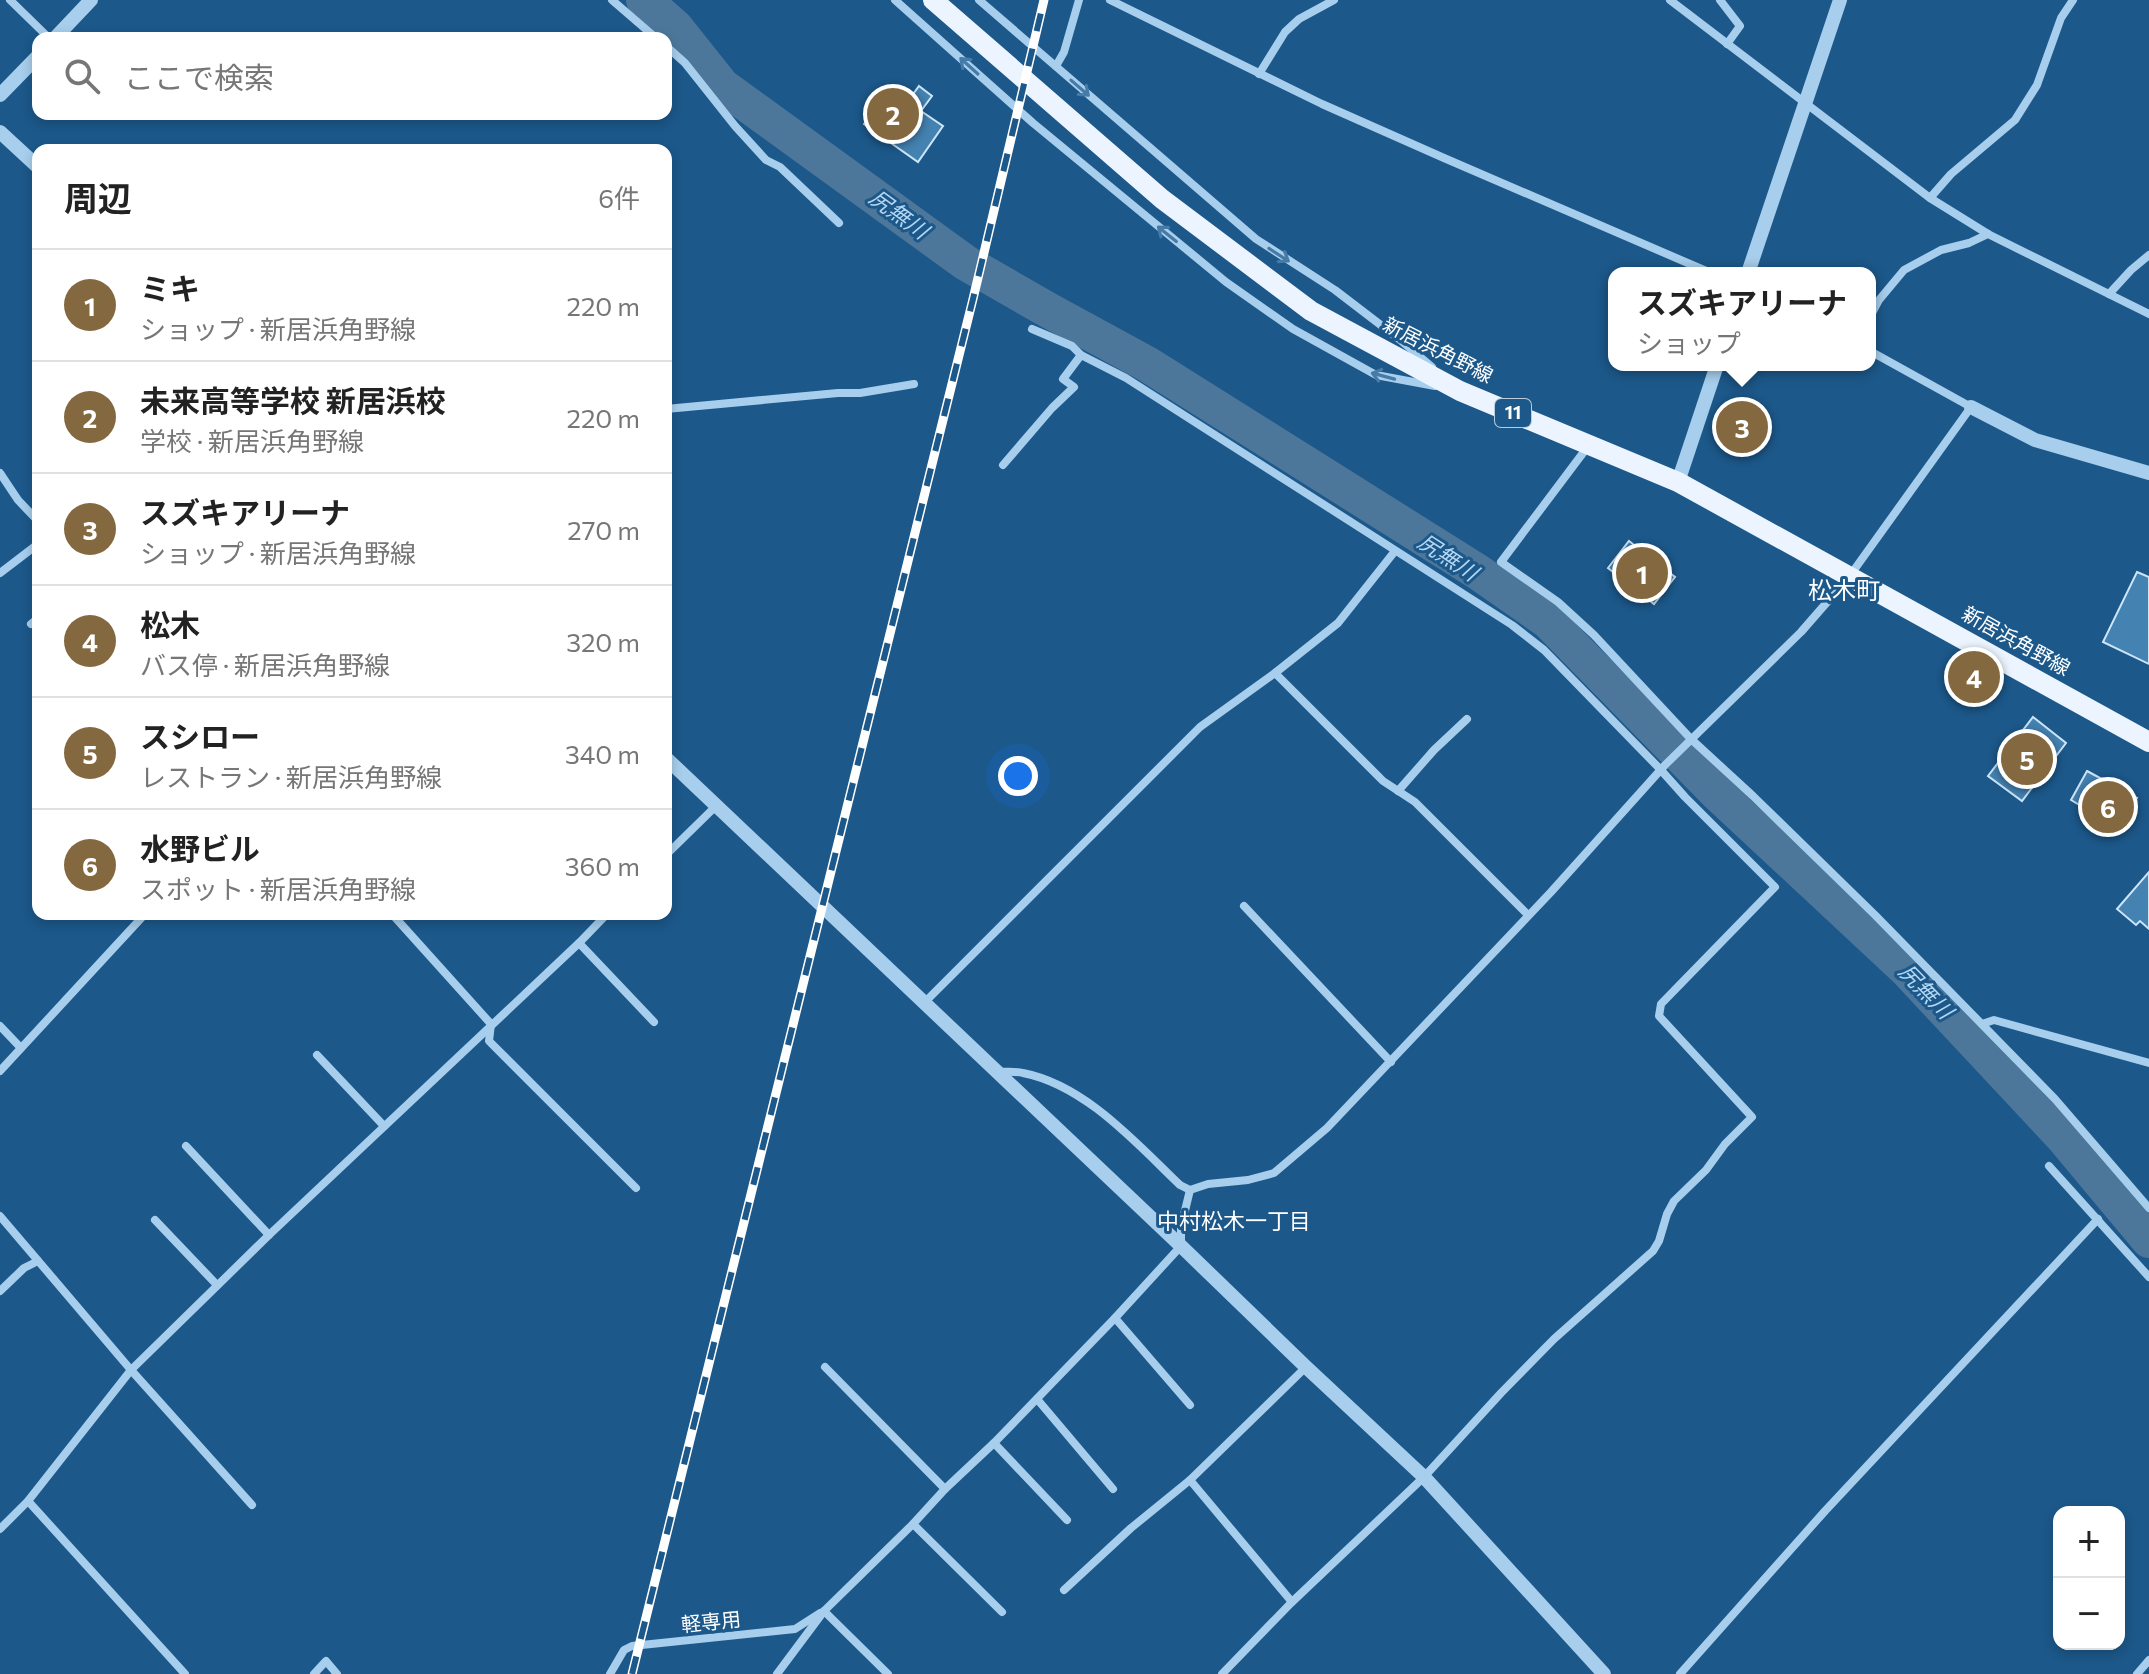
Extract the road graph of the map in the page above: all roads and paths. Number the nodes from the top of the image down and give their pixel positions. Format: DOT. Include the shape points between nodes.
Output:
graph roads {
  1 [pos="10,0"];
  2 [pos="91,0"];
  3 [pos="612,0"];
  4 [pos="895,0"];
  5 [pos="933,0"];
  6 [pos="979,0"];
  7 [pos="1079,0"];
  8 [pos="1110,0"];
  9 [pos="1334,0"];
  10 [pos="1670,0"];
  11 [pos="1720,0"];
  12 [pos="1840,0"];
  13 [pos="2073,0"];
  14 [pos="45,32"];
  15 [pos="58,32"];
  16 [pos="649,32"];
  17 [pos="1727,44"];
  18 [pos="672,51"];
  19 [pos="32,62"];
  20 [pos="1056,66"];
  21 [pos="1259,74"];
  22 [pos="0,95"];
  23 [pos="1806,105"];
  24 [pos="0,132"];
  25 [pos="32,161"];
  26 [pos="1930,198"];
  27 [pos="839,223"];
  28 [pos="1988,234"];
  29 [pos="2149,255"];
  30 [pos="1697,267"];
  31 [pos="1750,267"];
  32 [pos="2109,294"];
  33 [pos="1876,306"];
  34 [pos="2149,314"];
  35 [pos="1032,329"];
  36 [pos="1876,354"];
  37 [pos="1081,355"];
  38 [pos="1715,371"];
  39 [pos="914,384"];
  40 [pos="1460,391"];
  41 [pos="1971,407"];
  42 [pos="672,408"];
  43 [pos="1589,445"];
  44 [pos="1003,465"];
  45 [pos="2149,473"];
  46 [pos="1,477"];
  47 [pos="1678,482"];
  48 [pos="32,515"];
  49 [pos="32,549"];
  50 [pos="1395,551"];
  51 [pos="0,573"];
  52 [pos="1849,577"];
  53 [pos="1275,673"];
  54 [pos="1467,719"];
  55 [pos="1689,741"];
  56 [pos="2149,742"];
  57 [pos="672,764"];
  58 [pos="1662,767"];
  59 [pos="1398,791"];
  60 [pos="716,806"];
  61 [pos="672,849"];
  62 [pos="1244,906"];
  63 [pos="1528,915"];
  64 [pos="139,920"];
  65 [pos="397,920"];
  66 [pos="601,920"];
  67 [pos="579,943"];
  68 [pos="925,1002"];
  69 [pos="654,1022"];
  70 [pos="491,1024"];
  71 [pos="1982,1024"];
  72 [pos="0,1026"];
  73 [pos="21,1048"];
  74 [pos="317,1055"];
  75 [pos="1391,1062"];
  76 [pos="2149,1063"];
  77 [pos="0,1071"];
  78 [pos="998,1072"];
  79 [pos="384,1126"];
  80 [pos="186,1146"];
  81 [pos="2049,1166"];
  82 [pos="636,1188"];
  83 [pos="1190,1190"];
  84 [pos="2149,1208"];
  85 [pos="0,1216"];
  86 [pos="2098,1219"];
  87 [pos="155,1220"];
  88 [pos="269,1235"];
  89 [pos="1181,1246"];
  90 [pos="38,1261"];
  91 [pos="2149,1277"];
  92 [pos="217,1285"];
  93 [pos="0,1291"];
  94 [pos="1115,1318"];
  95 [pos="825,1367"];
  96 [pos="1306,1367"];
  97 [pos="131,1370"];
  98 [pos="1037,1399"];
  99 [pos="1190,1405"];
  100 [pos="994,1443"];
  101 [pos="1424,1477"];
  102 [pos="1190,1480"];
  103 [pos="945,1489"];
  104 [pos="1113,1489"];
  105 [pos="28,1501"];
  106 [pos="252,1505"];
  107 [pos="1067,1520"];
  108 [pos="913,1524"];
  109 [pos="0,1529"];
  110 [pos="1064,1590"];
  111 [pos="1292,1602"];
  112 [pos="824,1611"];
  113 [pos="1002,1612"];
  114 [pos="2149,1660"];
  115 [pos="185,1674"];
  116 [pos="314,1674"];
  117 [pos="337,1674"];
  118 [pos="610,1674"];
  119 [pos="777,1674"];
  120 [pos="888,1674"];
  121 [pos="1222,1674"];
  122 [pos="1604,1674"];
  123 [pos="1680,1674"];
  124 [pos="2137,1674"];
  1 -- 14 [label="street"];
  2 -- 15 [label="street"];
  3 -- 16 [label="street"];
  40 -- 4 [label="street, one-way" via="1376,375 1293,329 1137,210"];
  5 -- 40 [label="main road, 新居浜角野線 / 11" via="1162,199 1311,311"];
  6 -- 20 [label="street"];
  7 -- 20 [label="street"];
  8 -- 21 [label="street"];
  9 -- 21 [label="street" via="1285,32"];
  10 -- 17 [label="street"];
  11 -- 17 [label="street" via="1740,26"];
  12 -- 23 [label="street"];
  13 -- 26 [label="street" via="2061,18 2037,85 2015,120"];
  17 -- 23 [label="street"];
  18 -- 27 [label="street" via="766,160"];
  19 -- 22 [label="street"];
  20 -- 40 [label="street, one-way" via="1256,239 1335,290"];
  21 -- 30 [label="street"];
  23 -- 26 [label="street"];
  23 -- 31 [label="street"];
  24 -- 25 [label="street"];
  26 -- 28 [label="street"];
  28 -- 32 [label="street"];
  28 -- 33 [label="street" via="1904,270"];
  29 -- 32 [label="street"];
  32 -- 34 [label="street"];
  35 -- 37 [label="street"];
  36 -- 41 [label="street"];
  37 -- 44 [label="street" via="1063,379 1074,387"];
  37 -- 50 [label="street" via="1126,378"];
  38 -- 47 [label="street"];
  39 -- 42 [label="street"];
  40 -- 43 [label="main road, 新居浜角野線 / 11"];
  41 -- 45 [label="street" via="2035,440"];
  41 -- 52 [label="street"];
  43 -- 47 [label="main road, 新居浜角野線 / 11"];
  43 -- 55 [label="street" via="1501,562 1594,635"];
  46 -- 48 [label="street"];
  47 -- 52 [label="main road, 新居浜角野線 / 11"];
  49 -- 51 [label="street"];
  50 -- 53 [label="street" via="1338,623"];
  50 -- 58 [label="street" via="1544,650"];
  52 -- 55 [label="street" via="1801,632"];
  52 -- 56 [label="main road, 新居浜角野線 / 11"];
  53 -- 59 [label="street"];
  53 -- 68 [label="street" via="1200,727"];
  54 -- 59 [label="street"];
  55 -- 58 [label="street"];
  55 -- 71 [label="street" via="1853,893"];
  57 -- 60 [label="street"];
  58 -- 63 [label="street"];
  58 -- 101 [label="street" via="1775,887 1661,1004 1659,1016 1752,1117 1674,1201 1653,1251 1554,1339"];
  59 -- 63 [label="street"];
  60 -- 61 [label="street"];
  60 -- 68 [label="street"];
  62 -- 75 [label="street"];
  63 -- 75 [label="street"];
  64 -- 73 [label="street"];
  65 -- 70 [label="street"];
  66 -- 67 [label="street"];
  67 -- 69 [label="street"];
  67 -- 70 [label="street"];
  68 -- 78 [label="street"];
  70 -- 79 [label="street"];
  70 -- 82 [label="street" via="489,1041"];
  71 -- 76 [label="street" via="1994,1020"];
  71 -- 84 [label="street"];
  72 -- 73 [label="street"];
  73 -- 77 [label="street"];
  74 -- 79 [label="street"];
  75 -- 83 [label="street" via="1274,1173"];
  78 -- 83 [label="street" via="1022,1072 1056,1083 1121,1128"];
  78 -- 89 [label="street"];
  79 -- 88 [label="street"];
  80 -- 88 [label="street"];
  81 -- 86 [label="street"];
  83 -- 89 [label="street"];
  85 -- 90 [label="street"];
  86 -- 91 [label="street"];
  86 -- 123 [label="street"];
  87 -- 92 [label="street"];
  88 -- 92 [label="street"];
  89 -- 94 [label="street"];
  89 -- 96 [label="street"];
  90 -- 93 [label="street"];
  90 -- 97 [label="street"];
  92 -- 97 [label="street"];
  94 -- 98 [label="street"];
  94 -- 99 [label="street"];
  95 -- 103 [label="street"];
  96 -- 101 [label="street"];
  96 -- 102 [label="street"];
  97 -- 105 [label="street"];
  97 -- 106 [label="street"];
  98 -- 100 [label="street"];
  98 -- 104 [label="street"];
  100 -- 103 [label="street"];
  100 -- 107 [label="street"];
  101 -- 111 [label="street"];
  101 -- 122 [label="street"];
  102 -- 110 [label="street"];
  102 -- 111 [label="street"];
  103 -- 108 [label="street"];
  105 -- 109 [label="street"];
  105 -- 115 [label="street"];
  108 -- 112 [label="street"];
  108 -- 113 [label="street"];
  111 -- 121 [label="street"];
  112 -- 118 [label="street, 軽専用" via="795,1629 632,1646"];
  112 -- 119 [label="street"];
  112 -- 120 [label="street"];
  114 -- 124 [label="street"];
  116 -- 117 [label="street" via="326,1661"];
}
